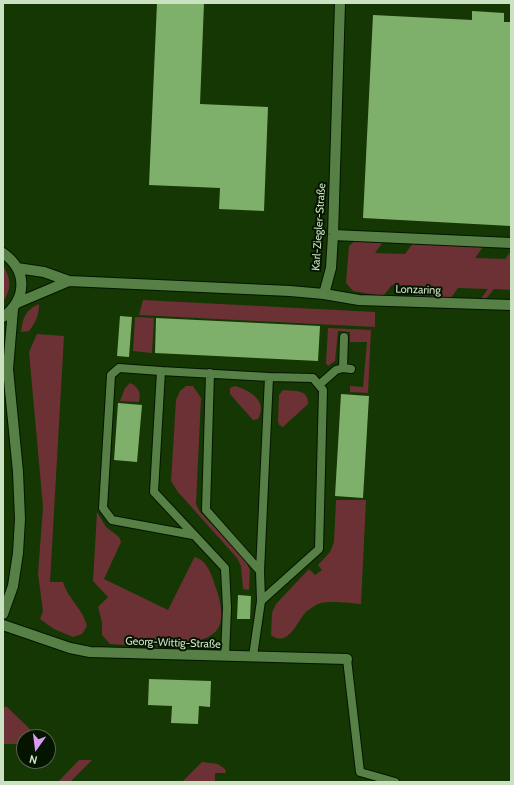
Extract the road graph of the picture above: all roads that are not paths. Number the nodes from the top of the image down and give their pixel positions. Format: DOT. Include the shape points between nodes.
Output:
graph roads {
  1 [pos="340,3"];
  2 [pos="333,235"];
  3 [pos="511,243"];
  4 [pos="3,253"];
  5 [pos="17,268"];
  6 [pos="69,281"];
  7 [pos="324,294"];
  8 [pos="511,305"];
  9 [pos="15,306"];
  10 [pos="3,317"];
  11 [pos="344,336"];
  12 [pos="5,365"];
  13 [pos="161,371"];
  14 [pos="210,373"];
  15 [pos="270,377"];
  16 [pos="319,386"];
  17 [pos="193,535"];
  18 [pos="260,571"];
  19 [pos="261,601"];
  20 [pos="3,614"];
  21 [pos="3,625"];
  22 [pos="225,656"];
  23 [pos="253,656"];
  24 [pos="348,659"];
  25 [pos="395,782"];
  1 -- 2 [label="street, Karl-Ziegler-Straße"];
  2 -- 3 [label="street"];
  2 -- 7 [label="street, Karl-Ziegler-Straße" via="331,268"];
  4 -- 5 [label="street"];
  5 -- 6 [label="street" via="44,272"];
  5 -- 9 [label="street" via="21,292"];
  6 -- 7 [label="street"];
  6 -- 9 [label="street"];
  7 -- 8 [label="street, Lonzaring" via="359,300"];
  9 -- 10 [label="street"];
  9 -- 12 [label="street"];
  11 -- 16 [label="lane" via="347,368 336,370"];
  12 -- 20 [label="street" via="18,472 20,519 13,586"];
  13 -- 14 [label="lane"];
  13 -- 17 [label="lane" via="154,492"];
  13 -- 17 [label="lane" via="119,368 111,375 103,508 112,520"];
  14 -- 15 [label="lane"];
  14 -- 18 [label="lane" via="206,510"];
  15 -- 16 [label="lane" via="313,378"];
  15 -- 18 [label="lane"];
  16 -- 19 [label="lane" via="323,390 319,548"];
  17 -- 22 [label="lane" via="225,568 228,608"];
  18 -- 19 [label="lane"];
  19 -- 23 [label="lane"];
  21 -- 22 [label="street, Georg-Wittig-Straße" via="70,648 90,652"];
  22 -- 23 [label="street, Georg-Wittig-Straße"];
  23 -- 24 [label="street, Georg-Wittig-Straße"];
  24 -- 25 [label="lane" via="360,772"];
}
